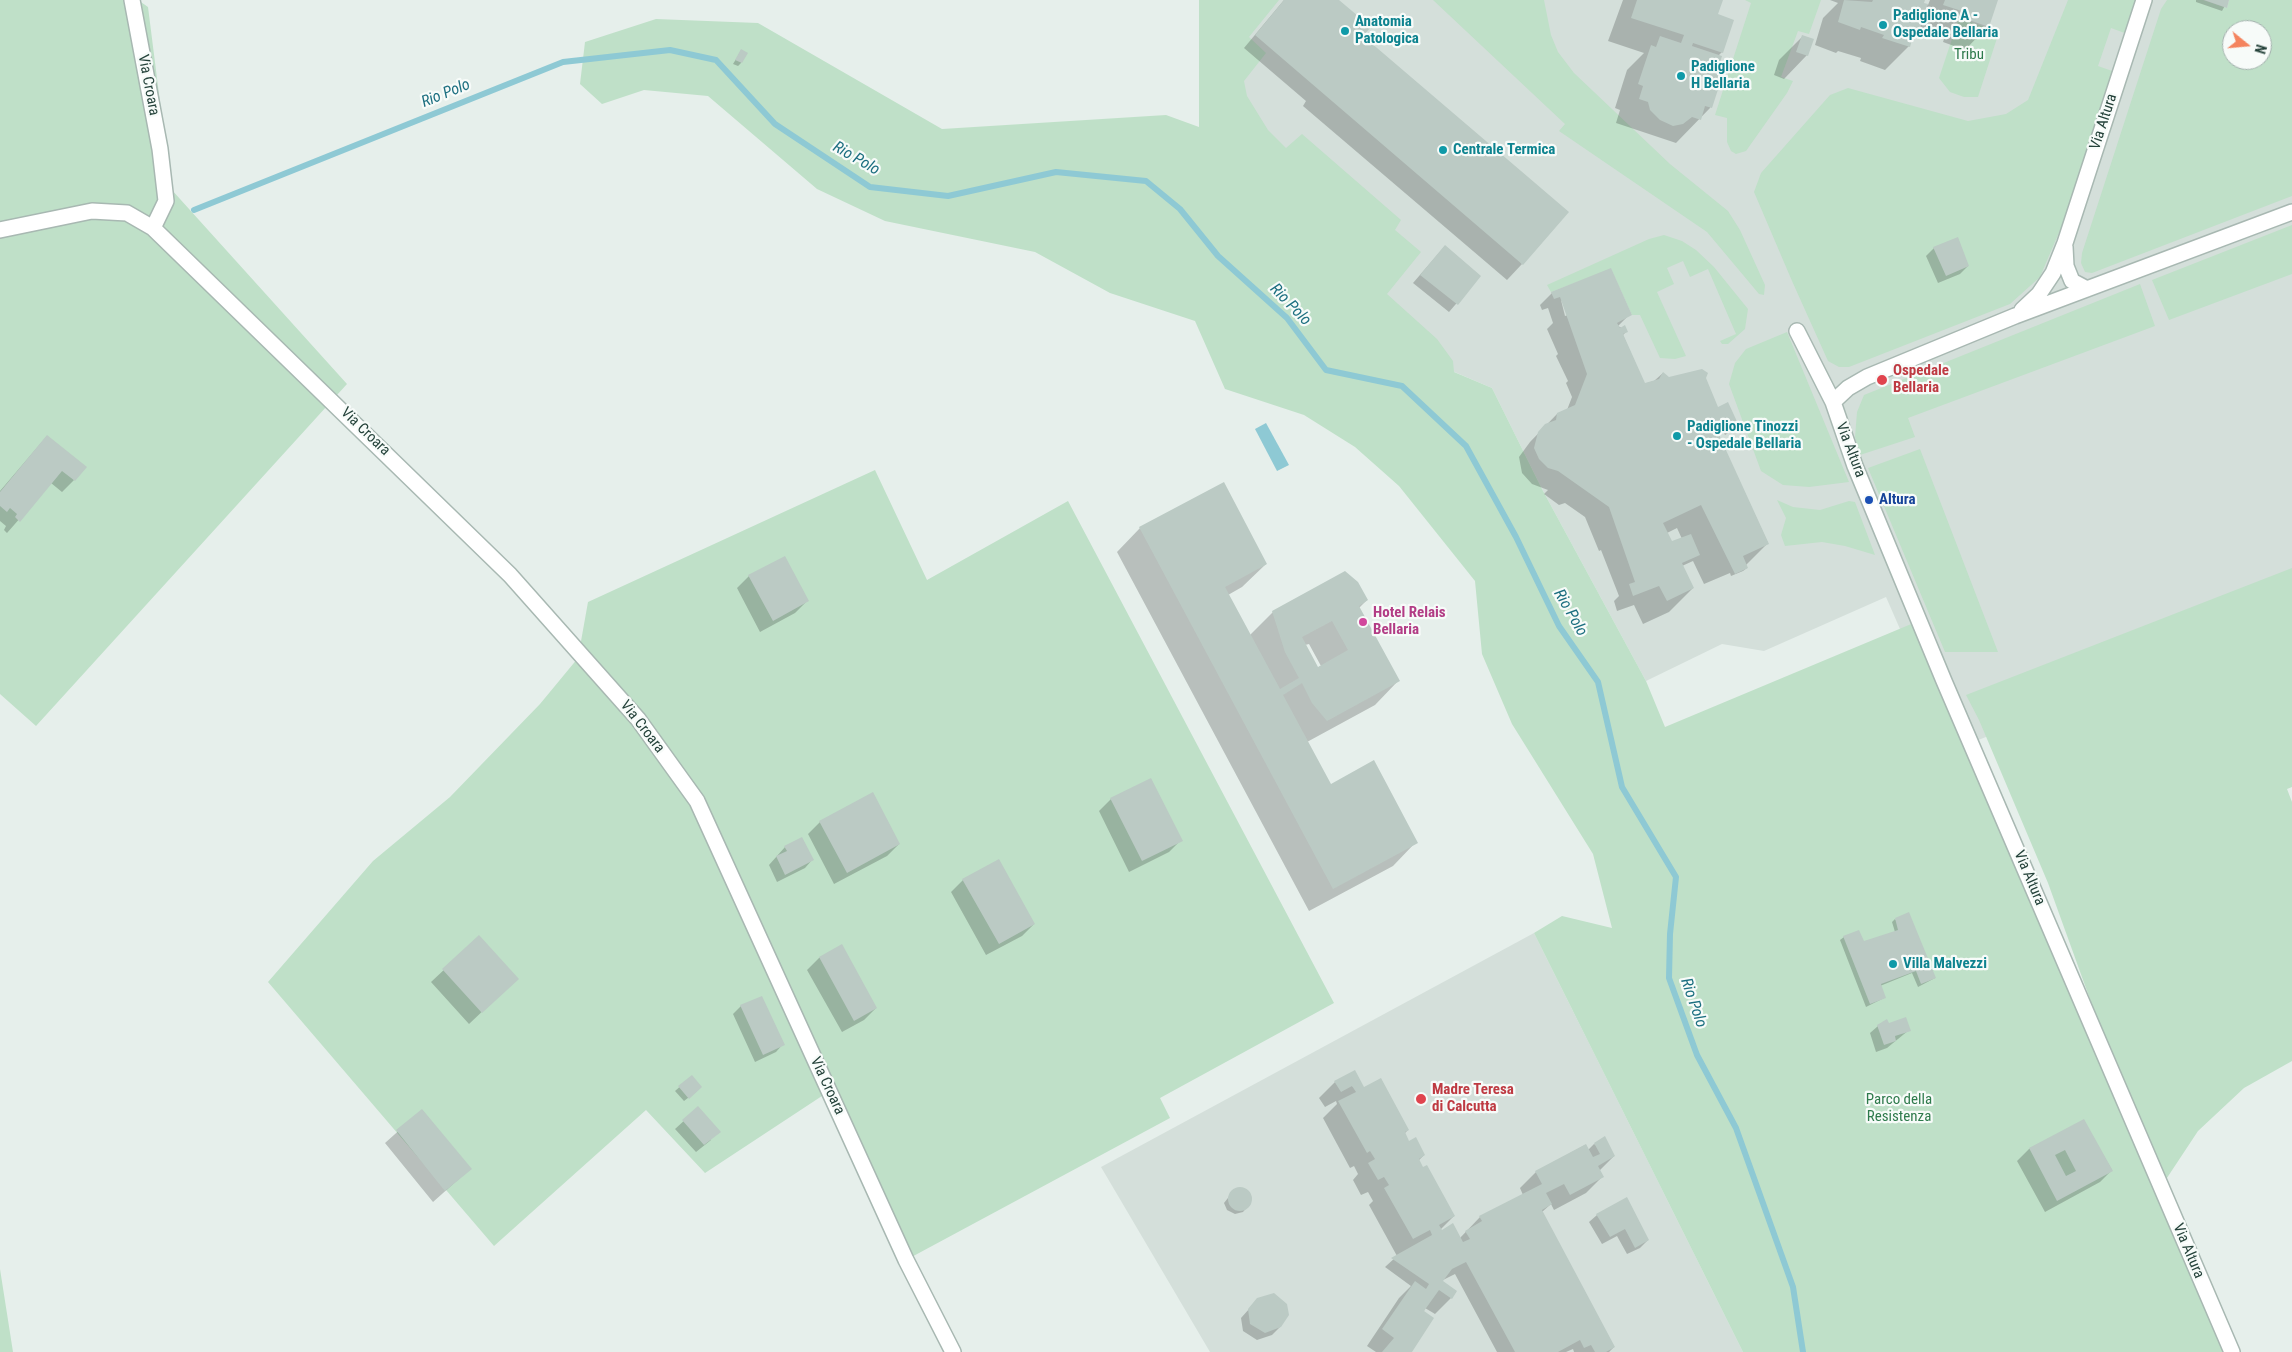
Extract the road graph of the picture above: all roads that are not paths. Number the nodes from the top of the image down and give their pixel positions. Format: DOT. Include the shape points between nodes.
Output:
graph roads {
  1 [pos="132,0"];
  2 [pos="2144,0"];
  3 [pos="2292,212"];
  4 [pos="153,228"];
  5 [pos="0,230"];
  6 [pos="2065,243"];
  7 [pos="2087,289"];
  8 [pos="2015,316"];
  9 [pos="1796,331"];
  10 [pos="1833,402"];
  11 [pos="952,1352"];
  12 [pos="2232,1352"];
  1 -- 4 [label="street, Via Croara" via="160,149 166,201"];
  2 -- 6 [label="street, Via Altura"];
  3 -- 7 [label="street, Via Altura"];
  4 -- 5 [label="street, Via Croara" via="127,213 92,210"];
  4 -- 11 [label="street, Via Croara" via="510,575 638,719 697,801 906,1260"];
  6 -- 7 [label="street, Via Altura" via="2066,266 2072,281"];
  6 -- 8 [label="street, Via Altura" via="2053,273 2039,294"];
  7 -- 8 [label="street, Via Altura"];
  8 -- 10 [label="street, Via Altura" via="1867,377"];
  9 -- 10 [label="street, Via Altura"];
  10 -- 12 [label="street, Via Altura" via="1948,690"];
}
